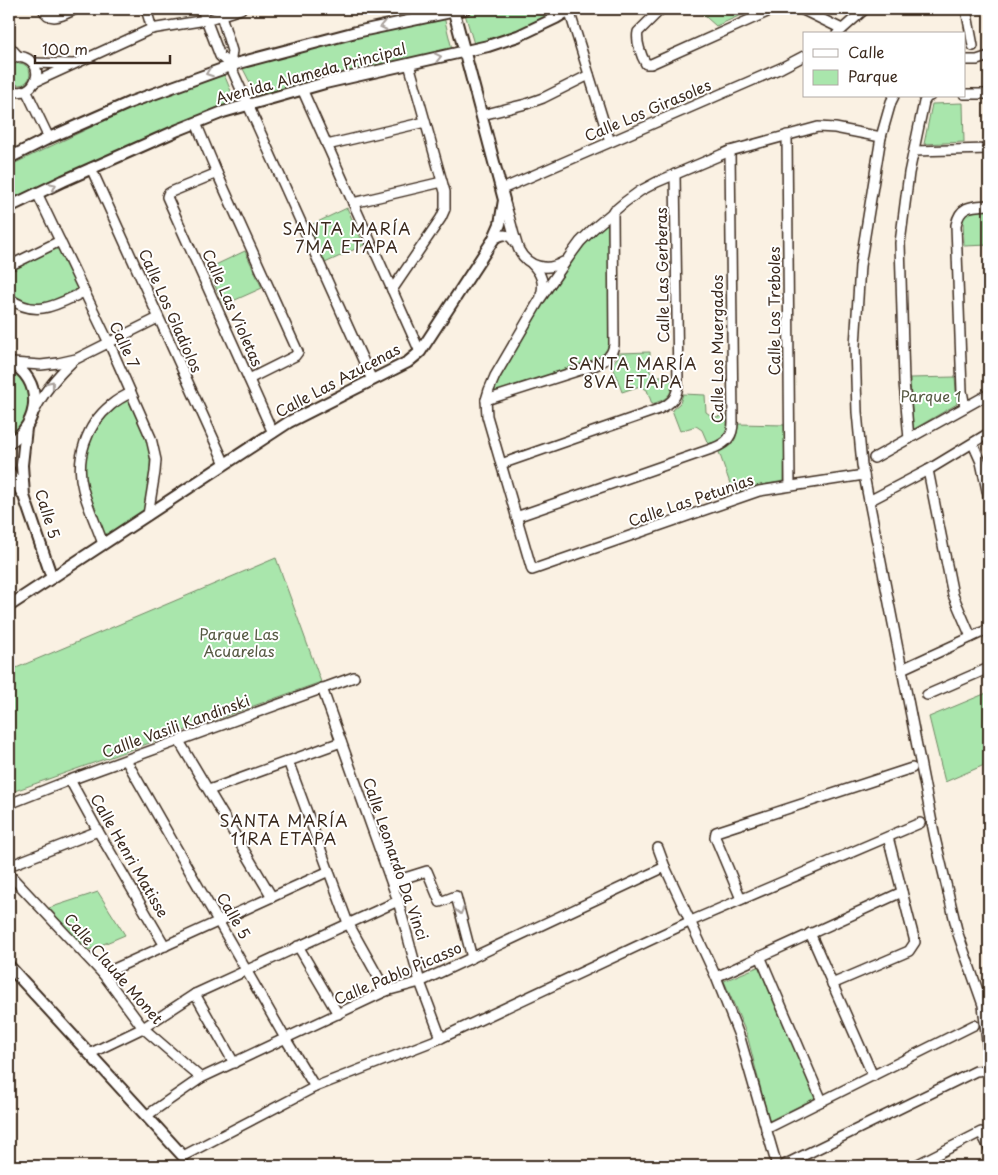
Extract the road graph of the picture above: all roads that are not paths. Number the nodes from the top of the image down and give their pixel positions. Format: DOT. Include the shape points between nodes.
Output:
graph roads {
  1 [pos="43,9"];
  2 [pos="76,9"];
  3 [pos="146,9"];
  4 [pos="202,9"];
  5 [pos="241,9"];
  6 [pos="465,9"];
  7 [pos="570,9"];
  8 [pos="661,9"];
  9 [pos="774,9"];
  10 [pos="801,9"];
  11 [pos="866,9"];
  12 [pos="966,9"];
  13 [pos="220,12"];
  14 [pos="454,12"];
  15 [pos="206,20"];
  16 [pos="152,29"];
  17 [pos="839,32"];
  18 [pos="9,46"];
  19 [pos="973,46"];
  20 [pos="464,52"];
  21 [pos="989,56"];
  22 [pos="803,57"];
  23 [pos="13,58"];
  24 [pos="966,60"];
  25 [pos="33,63"];
  26 [pos="75,64"];
  27 [pos="409,64"];
  28 [pos="230,65"];
  29 [pos="589,75"];
  30 [pos="34,82"];
  31 [pos="302,89"];
  32 [pos="26,90"];
  33 [pos="11,92"];
  34 [pos="966,94"];
  35 [pos="989,94"];
  36 [pos="893,98"];
  37 [pos="926,98"];
  38 [pos="248,105"];
  39 [pos="482,116"];
  40 [pos="425,122"];
  41 [pos="196,123"];
  42 [pos="787,135"];
  43 [pos="881,137"];
  44 [pos="49,138"];
  45 [pos="610,142"];
  46 [pos="327,145"];
  47 [pos="989,149"];
  48 [pos="730,151"];
  49 [pos="914,151"];
  50 [pos="9,158"];
  51 [pos="91,168"];
  52 [pos="216,173"];
  53 [pos="675,174"];
  54 [pos="442,182"];
  55 [pos="502,189"];
  56 [pos="37,193"];
  57 [pos="504,200"];
  58 [pos="353,203"];
  59 [pos="989,205"];
  60 [pos="9,207"];
  61 [pos="613,211"];
  62 [pos="493,240"];
  63 [pos="60,241"];
  64 [pos="519,250"];
  65 [pos="568,257"];
  66 [pos="530,262"];
  67 [pos="9,266"];
  68 [pos="392,290"];
  69 [pos="84,292"];
  70 [pos="9,298"];
  71 [pos="540,299"];
  72 [pos="158,318"];
  73 [pos="108,343"];
  74 [pos="420,352"];
  75 [pos="76,359"];
  76 [pos="10,362"];
  77 [pos="249,379"];
  78 [pos="372,380"];
  79 [pos="131,392"];
  80 [pos="989,394"];
  81 [pos="486,400"];
  82 [pos="965,407"];
  83 [pos="33,414"];
  84 [pos="26,428"];
  85 [pos="273,433"];
  86 [pos="989,433"];
  87 [pos="908,439"];
  88 [pos="9,443"];
  89 [pos="973,444"];
  90 [pos="874,458"];
  91 [pos="225,464"];
  92 [pos="501,464"];
  93 [pos="928,470"];
  94 [pos="9,471"];
  95 [pos="864,475"];
  96 [pos="790,486"];
  97 [pos="24,496"];
  98 [pos="989,500"];
  99 [pos="869,501"];
  100 [pos="148,515"];
  101 [pos="516,518"];
  102 [pos="103,544"];
  103 [pos="52,578"];
  104 [pos="9,606"];
  105 [pos="989,629"];
  106 [pos="971,637"];
  107 [pos="989,668"];
  108 [pos="902,669"];
  109 [pos="354,677"];
  110 [pos="322,688"];
  111 [pos="928,695"];
  112 [pos="179,741"];
  113 [pos="340,742"];
  114 [pos="126,760"];
  115 [pos="288,761"];
  116 [pos="912,768"];
  117 [pos="70,780"];
  118 [pos="209,790"];
  119 [pos="9,804"];
  120 [pos="920,823"];
  121 [pos="98,830"];
  122 [pos="888,837"];
  123 [pos="658,848"];
  124 [pos="9,866"];
  125 [pos="665,867"];
  126 [pos="329,871"];
  127 [pos="9,874"];
  128 [pos="392,882"];
  129 [pos="902,892"];
  130 [pos="272,897"];
  131 [pos="741,900"];
  132 [pos="398,901"];
  133 [pos="219,921"];
  134 [pos="691,921"];
  135 [pos="348,923"];
  136 [pos="810,933"];
  137 [pos="165,946"];
  138 [pos="298,946"];
  139 [pos="760,956"];
  140 [pos="472,958"];
  141 [pos="9,966"];
  142 [pos="247,970"];
  143 [pos="103,974"];
  144 [pos="716,977"];
  145 [pos="420,982"];
  146 [pos="832,984"];
  147 [pos="386,991"];
  148 [pos="194,994"];
  149 [pos="338,1014"];
  150 [pos="974,1025"];
  151 [pos="143,1028"];
  152 [pos="285,1038"];
  153 [pos="441,1038"];
  154 [pos="89,1054"];
  155 [pos="989,1060"];
  156 [pos="234,1063"];
  157 [pos="989,1070"];
  158 [pos="872,1076"];
  159 [pos="201,1078"];
  160 [pos="315,1087"];
  161 [pos="822,1101"];
  162 [pos="146,1116"];
  163 [pos="766,1129"];
  164 [pos="989,1148"];
  165 [pos="183,1156"];
  166 [pos="932,1162"];
  167 [pos="777,1166"];
  168 [pos="782,1166"];
  169 [pos="914,1166"];
  1 -- 2 [label="street" via="50,17 56,18"];
  3 -- 16 [label="street"];
  4 -- 15 [label="street"];
  5 -- 13 [label="street"];
  6 -- 14 [label="street, Avenida Alameda Principal"];
  7 -- 20 [label="street, Avenida Alameda Principal" via="518,36"];
  7 -- 29 [label="street"];
  8 -- 9 [label="street" via="638,32 646,64"];
  10 -- 17 [label="street"];
  11 -- 17 [label="street"];
  12 -- 19 [label="street"];
  13 -- 15 [label="street"];
  13 -- 28 [label="street" via="232,51"];
  14 -- 20 [label="street, Calle Las Azucenas"];
  14 -- 28 [label="street, Avenida Alameda Principal, one-way" via="356,32"];
  15 -- 16 [label="street"];
  15 -- 28 [label="street" via="220,56"];
  16 -- 26 [label="street"];
  18 -- 23 [label="street"];
  27 -- 20 [label="street, Avenida Alameda Principal, one-way"];
  20 -- 39 [label="street, Calle Las Azucenas"];
  21 -- 24 [label="street"];
  22 -- 45 [label="street, Calle Los Girasoles"];
  23 -- 25 [label="street" via="26,58"];
  25 -- 26 [label="street"];
  25 -- 30 [label="street" via="36,72"];
  26 -- 30 [label="street"];
  27 -- 31 [label="street, Avenida Alameda Principal"];
  27 -- 40 [label="street"];
  28 -- 38 [label="street"];
  28 -- 44 [label="street, Avenida Alameda Principal, one-way" via="131,102"];
  29 -- 39 [label="street" via="543,98"];
  29 -- 45 [label="street"];
  30 -- 32 [label="street"];
  31 -- 38 [label="street, Avenida Alameda Principal"];
  31 -- 46 [label="street"];
  32 -- 33 [label="street"];
  32 -- 44 [label="street"];
  34 -- 35 [label="street"];
  36 -- 43 [label="street"];
  37 -- 49 [label="street"];
  38 -- 41 [label="street, Avenida Alameda Principal"];
  38 -- 78 [label="street"];
  39 -- 55 [label="street, Calle Las Azucenas"];
  40 -- 46 [label="street"];
  40 -- 54 [label="street"];
  41 -- 51 [label="street, Avenida Alameda Principal"];
  41 -- 52 [label="street"];
  42 -- 43 [label="street" via="818,127"];
  42 -- 48 [label="street"];
  42 -- 96 [label="street, Calle Los Treboles"];
  43 -- 95 [label="street" via="860,266 855,346 857,412"];
  44 -- 50 [label="street, Avenida Alameda Principal"];
  45 -- 55 [label="street, Calle Los Girasoles"];
  46 -- 58 [label="street"];
  47 -- 49 [label="street"];
  48 -- 53 [label="street"];
  48 -- 101 [label="street, Calle Los Muergados" via="733,422 730,438 714,448"];
  49 -- 87 [label="street" via="900,243"];
  56 -- 51 [label="street, Avenida Alameda Principal, one-way"];
  51 -- 72 [label="street, Calle Los Gladiolos"];
  52 -- 77 [label="street" via="298,352 296,356"];
  52 -- 77 [label="street, Calle Las Violetas" via="167,197"];
  53 -- 61 [label="street" via="640,191"];
  53 -- 92 [label="street, Calle Las Gerberas" via="678,382 674,399 659,409"];
  54 -- 58 [label="street"];
  54 -- 68 [label="street" via="445,209 442,218"];
  55 -- 57 [label="street, Calle Las Azucenas"];
  56 -- 60 [label="street, Avenida Alameda Principal"];
  56 -- 63 [label="street, Calle 7"];
  57 -- 62 [label="street, Calle Las Azucenas" via="500,224"];
  57 -- 64 [label="street"];
  58 -- 68 [label="street"];
  59 -- 82 [label="street" via="967,207 961,212 956,225"];
  61 -- 65 [label="street"];
  61 -- 81 [label="street" via="614,345 611,355 596,365"];
  62 -- 64 [label="street" via="506,235"];
  62 -- 74 [label="street, Calle Las Azucenas"];
  63 -- 67 [label="street"];
  63 -- 69 [label="street, Calle 7"];
  64 -- 66 [label="street"];
  65 -- 66 [label="street" via="554,267 538,267"];
  65 -- 71 [label="street"];
  66 -- 71 [label="street" via="543,282"];
  68 -- 74 [label="street"];
  69 -- 70 [label="street" via="39,309 24,307"];
  69 -- 73 [label="street, Calle 7"];
  71 -- 81 [label="street" via="495,376"];
  72 -- 73 [label="street"];
  72 -- 91 [label="street, Calle Los Gladiolos"];
  73 -- 75 [label="street"];
  73 -- 79 [label="street, Calle 7"];
  74 -- 78 [label="street, Calle Las Azucenas" via="408,362"];
  75 -- 76 [label="street" via="41,365"];
  83 -- 75 [label="street, one-way" via="52,383"];
  76 -- 83 [label="street" via="31,385"];
  77 -- 85 [label="street, Calle Las Violetas"];
  78 -- 85 [label="street, Calle Las Azucenas"];
  79 -- 100 [label="street, Calle 7" via="155,455"];
  79 -- 102 [label="street" via="101,414 86,437 82,450 83,489"];
  80 -- 82 [label="street"];
  81 -- 92 [label="street" via="487,416"];
  82 -- 87 [label="street"];
  83 -- 84 [label="street"];
  84 -- 88 [label="street"];
  84 -- 97 [label="street, Calle 5" via="22,465"];
  85 -- 91 [label="street, Calle Las Azucenas"];
  86 -- 89 [label="street"];
  87 -- 90 [label="street"];
  89 -- 93 [label="street"];
  89 -- 98 [label="street" via="981,462"];
  91 -- 100 [label="street, Calle Las Azucenas"];
  92 -- 101 [label="street"];
  93 -- 99 [label="street"];
  93 -- 106 [label="street" via="953,595"];
  94 -- 97 [label="street"];
  95 -- 96 [label="street, Calle Las Petunias"];
  95 -- 99 [label="street"];
  96 -- 101 [label="street, Calle Las Petunias" via="759,491 532,570"];
  97 -- 103 [label="street, Calle 5"];
  99 -- 108 [label="street"];
  100 -- 102 [label="street, Calle Las Azucenas"];
  102 -- 103 [label="street, Calle Las Azucenas"];
  103 -- 104 [label="street, Calle Las Azucenas"];
  105 -- 106 [label="street"];
  106 -- 108 [label="street"];
  107 -- 111 [label="street"];
  108 -- 155 [label="street" via="956,925 983,1005"];
  109 -- 110 [label="street, Callle Vasili Kandinski"];
  110 -- 112 [label="street, Callle Vasili Kandinski"];
  110 -- 113 [label="street, Calle Leonardo Da Vinci"];
  112 -- 114 [label="street, Callle Vasili Kandinski"];
  112 -- 118 [label="street"];
  113 -- 115 [label="street"];
  113 -- 128 [label="street, Calle Leonardo Da Vinci"];
  114 -- 117 [label="street, Callle Vasili Kandinski"];
  114 -- 133 [label="street, Calle 5"];
  115 -- 118 [label="street"];
  115 -- 126 [label="street"];
  116 -- 131 [label="street" via="716,832 715,837"];
  117 -- 119 [label="street, Callle Vasili Kandinski"];
  117 -- 121 [label="street, Calle Henri Matisse"];
  118 -- 130 [label="street"];
  120 -- 122 [label="street"];
  121 -- 124 [label="street"];
  121 -- 137 [label="street, Calle Henri Matisse"];
  122 -- 129 [label="street"];
  122 -- 131 [label="street"];
  123 -- 125 [label="street"];
  125 -- 134 [label="street"];
  125 -- 140 [label="street, Calle Pablo Picasso"];
  126 -- 130 [label="street"];
  126 -- 135 [label="street"];
  127 -- 143 [label="street, Calle Claude Monet"];
  128 -- 132 [label="street, Calle Leonardo Da Vinci"];
  128 -- 140 [label="street, one-way" via="428,871 440,902 456,896"];
  129 -- 136 [label="street"];
  129 -- 146 [label="street" via="915,942 909,951"];
  130 -- 133 [label="street"];
  131 -- 134 [label="street"];
  132 -- 135 [label="street"];
  132 -- 145 [label="street, Calle Leonardo Da Vinci"];
  133 -- 137 [label="street"];
  133 -- 142 [label="street, Calle 5"];
  134 -- 144 [label="street"];
  134 -- 153 [label="street"];
  135 -- 138 [label="street"];
  135 -- 147 [label="street"];
  136 -- 139 [label="street"];
  136 -- 146 [label="street"];
  137 -- 143 [label="street"];
  138 -- 142 [label="street"];
  138 -- 149 [label="street"];
  139 -- 144 [label="street"];
  139 -- 161 [label="street"];
  140 -- 145 [label="street, Calle Pablo Picasso"];
  141 -- 154 [label="street"];
  142 -- 148 [label="street"];
  142 -- 152 [label="street, Calle 5"];
  143 -- 151 [label="street, Calle Claude Monet"];
  144 -- 163 [label="street" via="740,1038"];
  145 -- 147 [label="street, Calle Pablo Picasso"];
  145 -- 153 [label="street, Calle Leonardo Da Vinci"];
  146 -- 158 [label="street"];
  147 -- 149 [label="street, Calle Pablo Picasso"];
  148 -- 151 [label="street"];
  148 -- 156 [label="street"];
  149 -- 152 [label="street, Calle Pablo Picasso"];
  150 -- 158 [label="street"];
  151 -- 154 [label="street"];
  151 -- 159 [label="street, Calle Claude Monet"];
  152 -- 156 [label="street, Calle Pablo Picasso"];
  152 -- 160 [label="street, Calle 5"];
  153 -- 160 [label="street"];
  154 -- 162 [label="street"];
  156 -- 159 [label="street, Calle Pablo Picasso"];
  157 -- 168 [label="street" via="976,1071"];
  158 -- 161 [label="street"];
  159 -- 162 [label="street, Calle Pablo Picasso"];
  160 -- 165 [label="street"];
  161 -- 163 [label="street"];
  162 -- 165 [label="street"];
  163 -- 167 [label="street"];
  164 -- 166 [label="street" via="981,1132"];
  166 -- 169 [label="street"];
}
